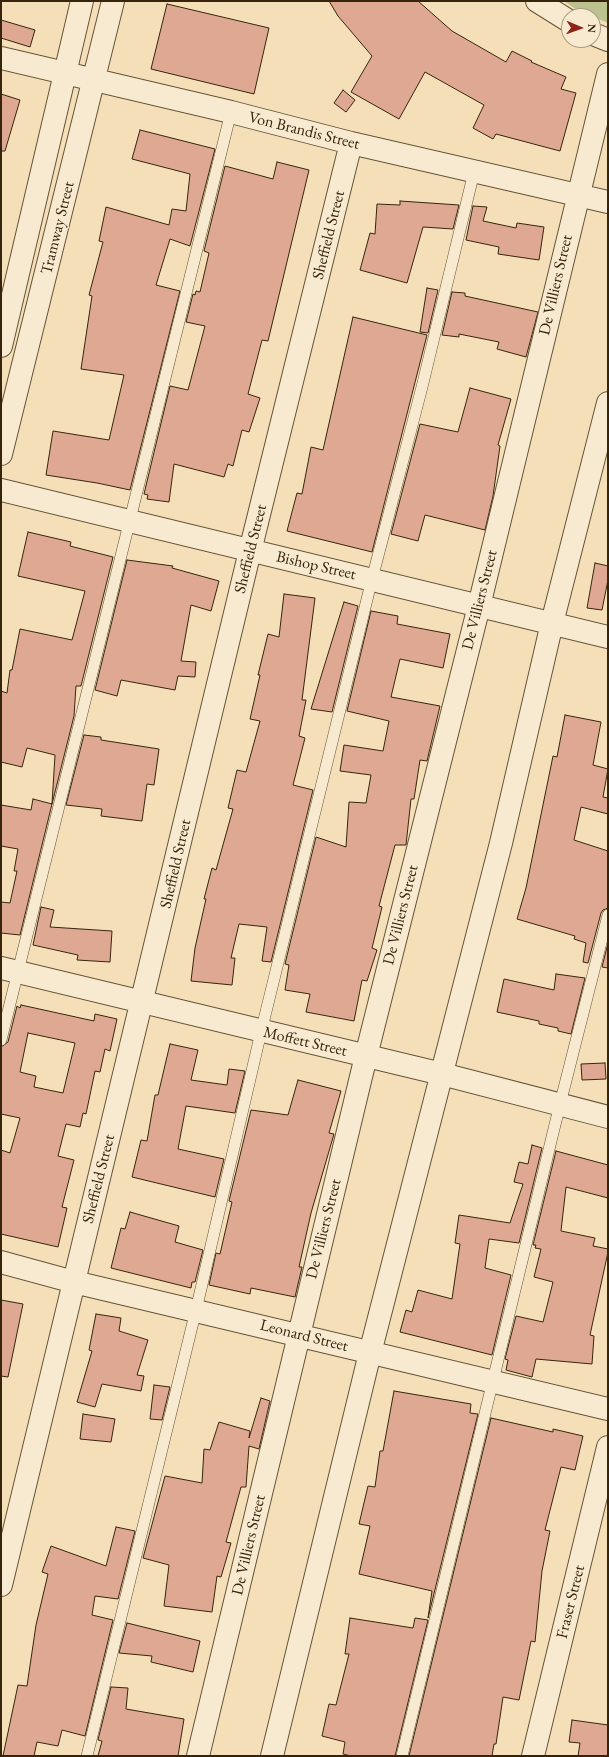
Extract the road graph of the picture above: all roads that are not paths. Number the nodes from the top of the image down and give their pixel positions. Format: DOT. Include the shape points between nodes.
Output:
graph roads {
  1 [pos="82,1"];
  2 [pos="113,1"];
  3 [pos="536,1"];
  4 [pos="561,16"];
  5 [pos="1,58"];
  6 [pos="64,72"];
  7 [pos="608,74"];
  8 [pos="94,79"];
  9 [pos="231,112"];
  10 [pos="351,143"];
  11 [pos="474,172"];
  12 [pos="578,195"];
  13 [pos="608,202"];
  14 [pos="17,281"];
  15 [pos="43,287"];
  16 [pos="1,346"];
  17 [pos="608,403"];
  18 [pos="1,454"];
  19 [pos="1,490"];
  20 [pos="130,522"];
  21 [pos="250,551"];
  22 [pos="372,579"];
  23 [pos="479,606"];
  24 [pos="552,623"];
  25 [pos="608,637"];
  26 [pos="608,915"];
  27 [pos="9,970"];
  28 [pos="143,1004"];
  29 [pos="261,1032"];
  30 [pos="1,1040"];
  31 [pos="366,1056"];
  32 [pos="442,1074"];
  33 [pos="560,1104"];
  34 [pos="608,1117"];
  35 [pos="1,1262"];
  36 [pos="74,1282"];
  37 [pos="196,1310"];
  38 [pos="299,1334"];
  39 [pos="370,1353"];
  40 [pos="494,1382"];
  41 [pos="608,1409"];
  42 [pos="608,1447"];
  43 [pos="1,1586"];
  44 [pos="87,1756"];
  45 [pos="198,1756"];
  46 [pos="272,1756"];
  47 [pos="402,1756"];
  48 [pos="533,1756"];
  1 -- 6 [label="street, Tramway Street"];
  2 -- 8 [label="street, Tramway Street"];
  3 -- 4 [label="street"];
  5 -- 6 [label="street, Von Brandis Street"];
  6 -- 8 [label="street, Von Brandis Street"];
  6 -- 14 [label="street, Tramway Street"];
  7 -- 12 [label="street, De Villiers Street"];
  8 -- 9 [label="street, Von Brandis Street"];
  8 -- 15 [label="street, Tramway Street"];
  9 -- 10 [label="street, Von Brandis Street"];
  9 -- 20 [label="lane"];
  10 -- 11 [label="street, Von Brandis Street"];
  10 -- 21 [label="street, Sheffield Street"];
  11 -- 12 [label="street, Von Brandis Street"];
  11 -- 22 [label="lane"];
  12 -- 13 [label="street, Von Brandis Street"];
  12 -- 23 [label="street, De Villiers Street"];
  14 -- 15 [label="street"];
  14 -- 16 [label="street, Tramway Street"];
  15 -- 18 [label="street, Tramway Street"];
  17 -- 24 [label="street"];
  19 -- 20 [label="street, Bishop Street"];
  20 -- 21 [label="street, Bishop Street"];
  20 -- 27 [label="lane"];
  21 -- 22 [label="street, Bishop Street"];
  21 -- 28 [label="street, Sheffield Street"];
  22 -- 23 [label="street, Bishop Street"];
  22 -- 29 [label="lane"];
  23 -- 24 [label="street, Bishop Street"];
  23 -- 31 [label="street, De Villiers Street"];
  24 -- 25 [label="street, Bishop Street"];
  24 -- 32 [label="street" via="501,843"];
  26 -- 33 [label="lane"];
  27 -- 28 [label="street, Moffett Street"];
  27 -- 30 [label="lane"];
  28 -- 29 [label="street, Moffett Street"];
  28 -- 36 [label="street, Sheffield Street"];
  29 -- 31 [label="street, Moffett Street"];
  29 -- 37 [label="lane"];
  31 -- 32 [label="street, Moffett Street"];
  31 -- 38 [label="street, De Villiers Street"];
  32 -- 33 [label="street, Moffett Street"];
  32 -- 39 [label="street"];
  33 -- 34 [label="street, Moffett Street"];
  33 -- 40 [label="lane"];
  35 -- 36 [label="street, Leonard Street"];
  36 -- 37 [label="street, Leonard Street"];
  36 -- 43 [label="street, Sheffield Street"];
  37 -- 38 [label="street, Leonard Street"];
  37 -- 44 [label="lane"];
  38 -- 39 [label="street, Leonard Street"];
  38 -- 45 [label="street, De Villiers Street"];
  39 -- 40 [label="street, Leonard Street"];
  39 -- 46 [label="street"];
  40 -- 41 [label="street, Leonard Street"];
  40 -- 47 [label="lane"];
  42 -- 48 [label="street, Fraser Street"];
}
